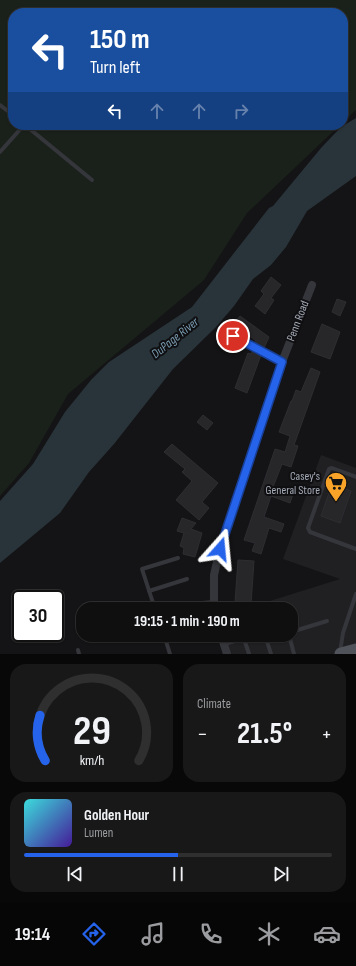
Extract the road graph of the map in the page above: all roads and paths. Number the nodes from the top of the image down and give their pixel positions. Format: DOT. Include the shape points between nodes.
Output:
graph roads {
  1 [pos="0,105"];
  2 [pos="8,111"];
  3 [pos="20,130"];
  4 [pos="30,130"];
  5 [pos="0,152"];
  6 [pos="92,180"];
  7 [pos="312,285"];
  8 [pos="233,336"];
  9 [pos="282,362"];
  10 [pos="356,477"];
  11 [pos="356,549"];
  12 [pos="178,558"];
  13 [pos="187,579"];
  14 [pos="149,591"];
  15 [pos="356,594"];
  16 [pos="153,602"];
  17 [pos="214,602"];
  18 [pos="327,621"];
  19 [pos="298,630"];
  20 [pos="166,642"];
  21 [pos="232,642"];
  22 [pos="245,642"];
  23 [pos="267,642"];
  24 [pos="291,642"];
  25 [pos="224,644"];
  26 [pos="356,650"];
  27 [pos="170,654"];
  28 [pos="227,654"];
  29 [pos="249,654"];
  30 [pos="271,654"];
  31 [pos="294,654"];
  32 [pos="340,654"];
  1 -- 2 [label="lane"];
  3 -- 5 [label="lane"];
  4 -- 6 [label="lane"];
  7 -- 9 [label="street, Penn Road"];
  8 -- 9 [label="lane"];
  9 -- 17 [label="street, Penn Road" via="220,549 214,575"];
  10 -- 11 [label="lane" via="329,469 308,528 310,532"];
  12 -- 14 [label="lane" via="142,569"];
  13 -- 14 [label="lane"];
  14 -- 16 [label="lane"];
  15 -- 32 [label="lane" via="343,633"];
  18 -- 19 [label="lane"];
  20 -- 27 [label="lane"];
  21 -- 25 [label="lane"];
  22 -- 29 [label="lane"];
  23 -- 30 [label="lane"];
  24 -- 31 [label="lane"];
  25 -- 28 [label="street"];
  26 -- 32 [label="main road"];
}
